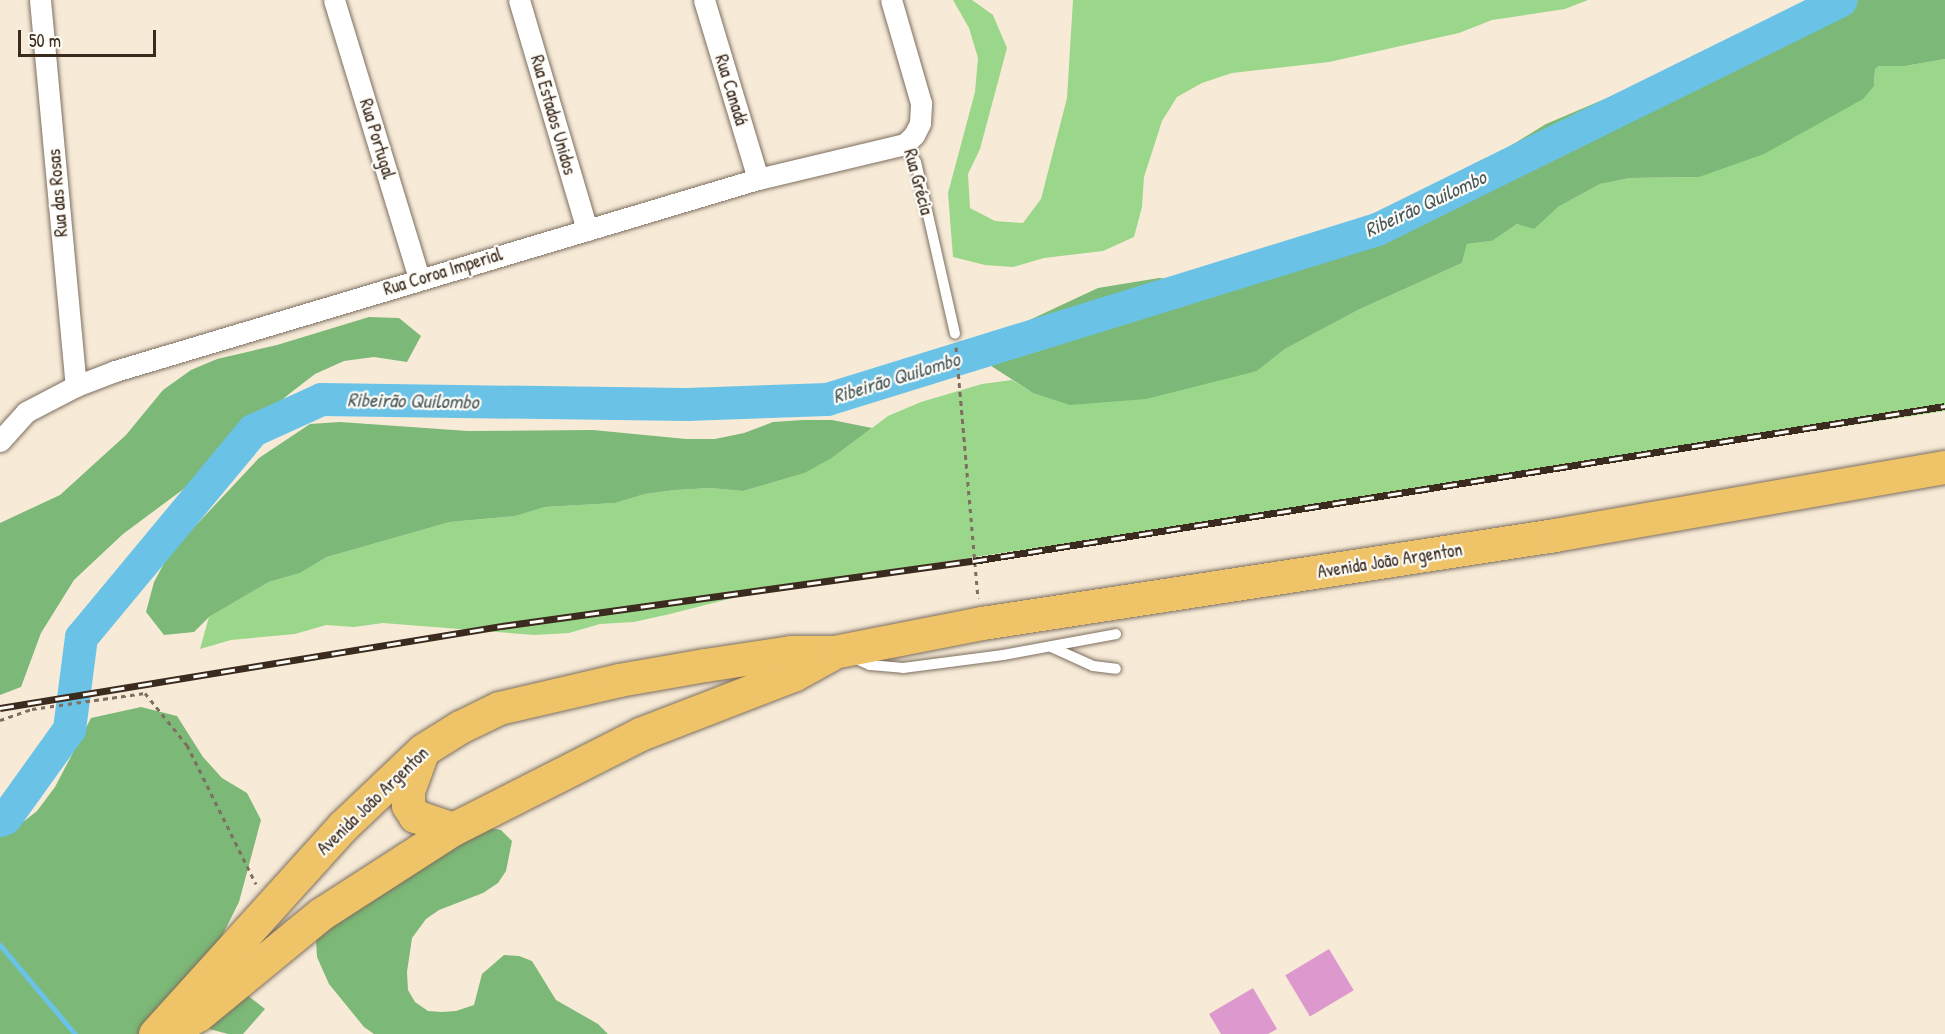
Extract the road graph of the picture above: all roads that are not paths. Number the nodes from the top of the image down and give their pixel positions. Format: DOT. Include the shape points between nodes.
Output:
graph roads {
  1 [pos="40,0"];
  2 [pos="334,0"];
  3 [pos="519,0"];
  4 [pos="704,0"];
  5 [pos="891,0"];
  6 [pos="905,144"];
  7 [pos="758,179"];
  8 [pos="587,230"];
  9 [pos="419,279"];
  10 [pos="955,334"];
  11 [pos="76,386"];
  12 [pos="0,441"];
  13 [pos="1945,467"];
  14 [pos="1116,634"];
  15 [pos="1051,647"];
  16 [pos="837,652"];
  17 [pos="1116,669"];
  18 [pos="423,750"];
  19 [pos="453,829"];
  20 [pos="155,1034"];
  21 [pos="164,1034"];
  1 -- 11 [label="street, Rua das Rosas"];
  2 -- 9 [label="street, Rua Portugal"];
  3 -- 8 [label="street, Rua Estados Unidos"];
  4 -- 7 [label="street, Rua Canadá"];
  5 -- 6 [label="street, Rua Grécia" via="921,104 920,123"];
  6 -- 7 [label="street, Rua Coroa Imperial"];
  6 -- 10 [label="lane, Rua Grécia" via="916,162"];
  7 -- 8 [label="street, Rua Coroa Imperial"];
  8 -- 9 [label="street, Rua Coroa Imperial"];
  9 -- 11 [label="street, Rua Coroa Imperial"];
  11 -- 12 [label="street, Rua Coroa Imperial" via="26,412"];
  13 -- 16 [label="main road, Avenida João Argenton" via="1555,535 982,623"];
  14 -- 15 [label="lane"];
  15 -- 16 [label="lane" via="903,668 870,665"];
  15 -- 17 [label="lane" via="1093,666"];
  16 -- 18 [label="main road, Avenida João Argenton" via="791,652 619,680 499,708"];
  16 -- 19 [label="main road, Avenida João Argenton" via="793,675 640,734"];
  18 -- 19 [label="main road" via="408,790 408,805 415,816"];
  18 -- 20 [label="main road, Avenida João Argenton" via="343,826"];
  19 -- 21 [label="main road, Avenida João Argenton" via="321,914 198,1015"];
}
